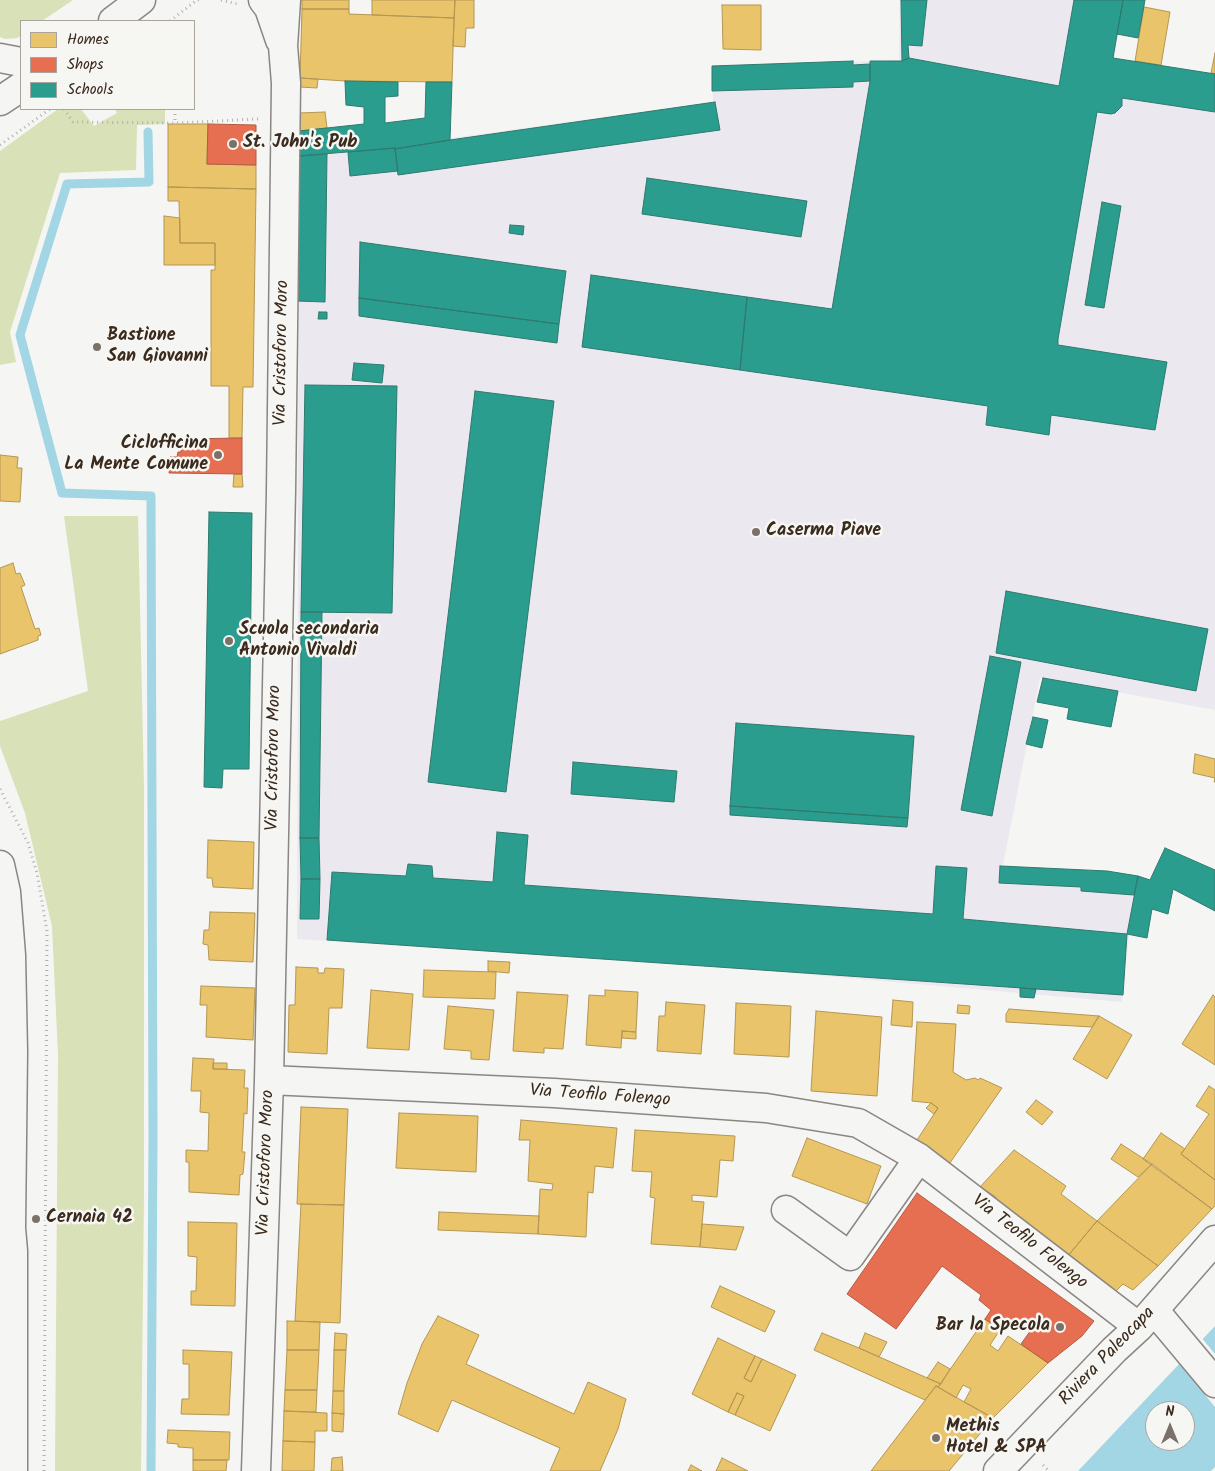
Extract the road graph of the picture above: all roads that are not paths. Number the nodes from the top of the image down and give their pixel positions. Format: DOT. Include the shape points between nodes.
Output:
graph roads {
  1 [pos="141,0"];
  2 [pos="263,0"];
  3 [pos="286,0"];
  4 [pos="114,20"];
  5 [pos="283,46"];
  6 [pos="0,58"];
  7 [pos="20,62"];
  8 [pos="20,88"];
  9 [pos="0,101"];
  10 [pos="0,865"];
  11 [pos="269,1080"];
  12 [pos="919,1158"];
  13 [pos="786,1210"];
  14 [pos="1215,1240"];
  15 [pos="1146,1318"];
  16 [pos="1215,1383"];
  17 [pos="13,1471"];
  18 [pos="256,1471"];
  19 [pos="998,1471"];
  1 -- 4 [label="street"];
  2 -- 5 [label="street, Via Cristoforo Moro"];
  3 -- 5 [label="street, Via Cristoforo Moro"];
  5 -- 11 [label="street, Via Cristoforo Moro" via="286,122"];
  6 -- 7 [label="street"];
  8 -- 9 [label="street"];
  10 -- 17 [label="street" via="6,892 10,946 13,1042"];
  11 -- 12 [label="street, Via Teofilo Folengo" via="766,1108 858,1122"];
  11 -- 18 [label="street, Via Cristoforo Moro"];
  12 -- 13 [label="street" via="850,1256"];
  12 -- 15 [label="street, Via Teofilo Folengo"];
  14 -- 15 [label="street, Riviera Paleocapa"];
  15 -- 16 [label="street, Via Teofilo Folengo" via="1181,1341"];
  15 -- 19 [label="street, Riviera Paleocapa"];
}
